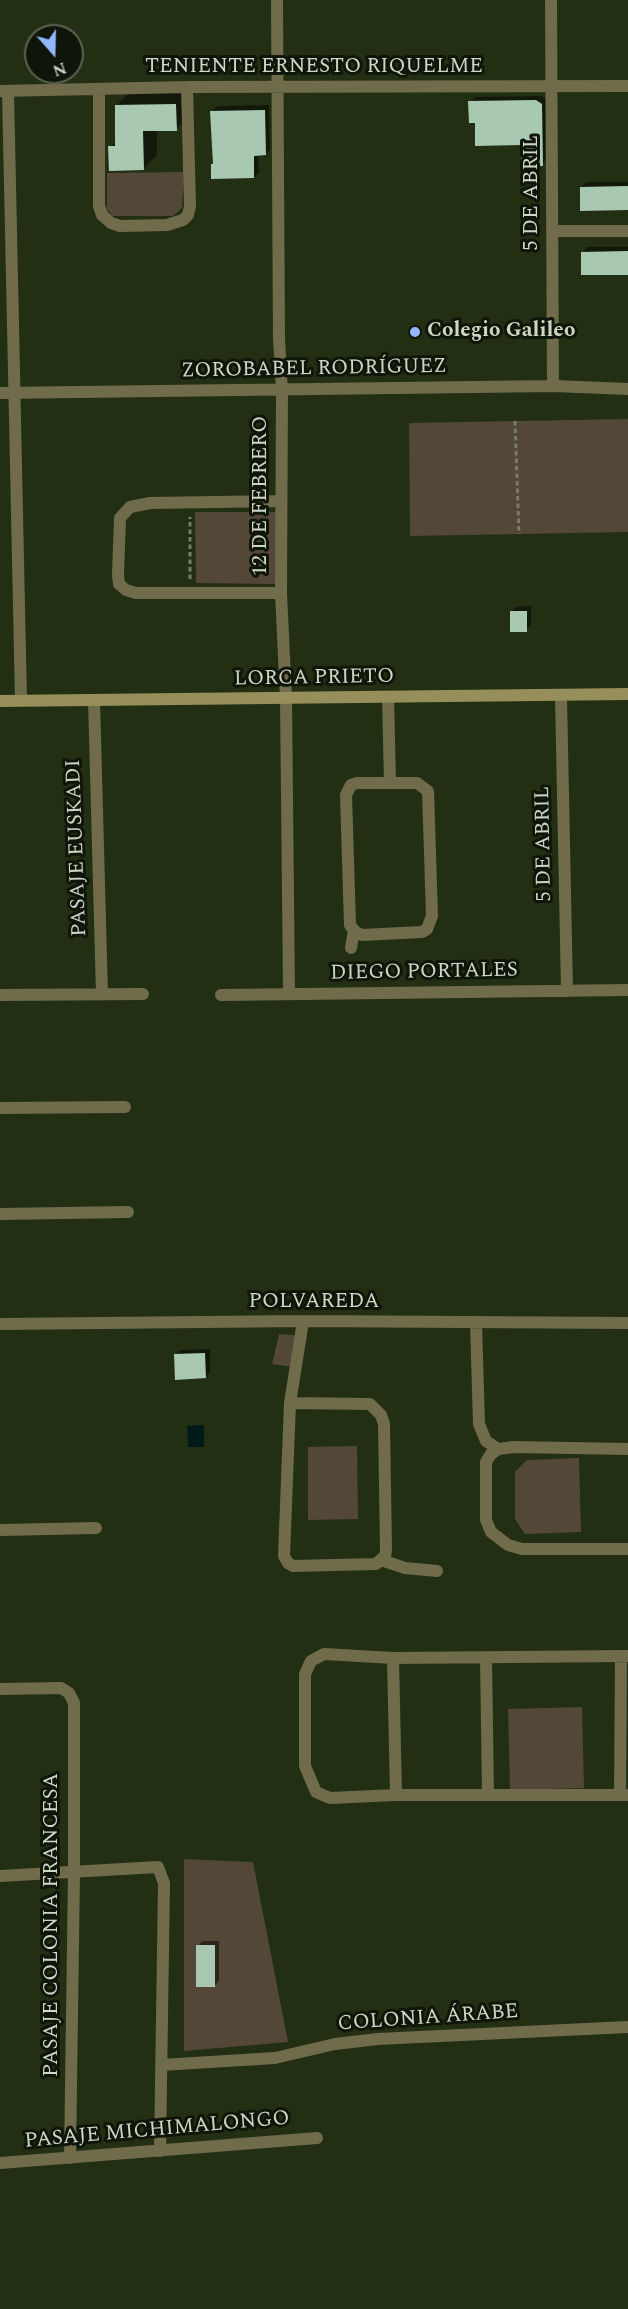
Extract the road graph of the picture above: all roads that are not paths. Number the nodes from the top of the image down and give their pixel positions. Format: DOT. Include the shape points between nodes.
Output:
graph roads {
  1 [pos="277,0"];
  2 [pos="551,0"];
  3 [pos="552,86"];
  4 [pos="628,86"];
  5 [pos="187,87"];
  6 [pos="278,87"];
  7 [pos="99,90"];
  8 [pos="4,91"];
  9 [pos="552,231"];
  10 [pos="628,231"];
  11 [pos="553,386"];
  12 [pos="628,388"];
  13 [pos="282,391"];
  14 [pos="0,393"];
  15 [pos="13,393"];
  16 [pos="281,501"];
  17 [pos="281,593"];
  18 [pos="628,694"];
  19 [pos="561,696"];
  20 [pos="388,697"];
  21 [pos="286,699"];
  22 [pos="21,700"];
  23 [pos="94,700"];
  24 [pos="0,701"];
  25 [pos="390,782"];
  26 [pos="354,930"];
  27 [pos="351,948"];
  28 [pos="628,990"];
  29 [pos="567,991"];
  30 [pos="290,993"];
  31 [pos="102,994"];
  32 [pos="142,994"];
  33 [pos="0,995"];
  34 [pos="221,995"];
  35 [pos="125,1107"];
  36 [pos="0,1108"];
  37 [pos="128,1212"];
  38 [pos="0,1214"];
  39 [pos="303,1321"];
  40 [pos="476,1323"];
  41 [pos="628,1323"];
  42 [pos="0,1324"];
  43 [pos="290,1403"];
  44 [pos="498,1449"];
  45 [pos="628,1449"];
  46 [pos="96,1528"];
  47 [pos="0,1530"];
  48 [pos="628,1550"];
  49 [pos="381,1560"];
  50 [pos="437,1571"];
  51 [pos="625,1656"];
  52 [pos="393,1658"];
  53 [pos="486,1658"];
  54 [pos="0,1689"];
  55 [pos="396,1795"];
  56 [pos="488,1795"];
  57 [pos="624,1795"];
  58 [pos="74,1873"];
  59 [pos="0,1876"];
  60 [pos="628,2027"];
  61 [pos="161,2066"];
  62 [pos="317,2138"];
  63 [pos="160,2151"];
  64 [pos="70,2158"];
  65 [pos="0,2163"];
  1 -- 6 [label="street, 12 DE FEBRERO"];
  2 -- 3 [label="street, 5 DE ABRIL"];
  3 -- 4 [label="street, TENIENTE ERNESTO RIQUELME"];
  3 -- 6 [label="street, TENIENTE ERNESTO RIQUELME"];
  3 -- 9 [label="street, 5 DE ABRIL"];
  5 -- 6 [label="street, TENIENTE ERNESTO RIQUELME"];
  5 -- 7 [label="street, TENIENTE ERNESTO RIQUELME"];
  5 -- 7 [label="street" via="190,206 183,220 167,225 120,226 102,215"];
  6 -- 13 [label="street, 12 DE FEBRERO"];
  7 -- 8 [label="street, TENIENTE ERNESTO RIQUELME"];
  8 -- 15 [label="street"];
  9 -- 10 [label="street"];
  9 -- 11 [label="street, 5 DE ABRIL"];
  11 -- 12 [label="street, ZOROBABEL RODRÍGUEZ"];
  11 -- 13 [label="street, ZOROBABEL RODRÍGUEZ"];
  13 -- 15 [label="street, ZOROBABEL RODRÍGUEZ"];
  13 -- 16 [label="street, 12 DE FEBRERO"];
  14 -- 15 [label="street, ZOROBABEL RODRÍGUEZ"];
  15 -- 22 [label="street"];
  16 -- 17 [label="street, 12 DE FEBRERO"];
  16 -- 17 [label="street" via="130,507 119,524 118,575 119,584 136,593"];
  17 -- 21 [label="street, 12 DE FEBRERO"];
  18 -- 19 [label="main road, LORCA PRIETO"];
  19 -- 20 [label="main road, LORCA PRIETO"];
  19 -- 29 [label="street, 5 DE ABRIL"];
  20 -- 21 [label="main road, LORCA PRIETO"];
  20 -- 25 [label="street"];
  21 -- 23 [label="main road, LORCA PRIETO"];
  21 -- 30 [label="street, 12 DE FEBRERO"];
  22 -- 23 [label="main road, LORCA PRIETO"];
  22 -- 24 [label="main road, LORCA PRIETO"];
  23 -- 31 [label="street, PASAJE EUSKADI"];
  25 -- 26 [label="street" via="357,783 347,790 349,921"];
  25 -- 26 [label="street" via="417,783 428,791 431,920 427,929 417,934 362,935"];
  26 -- 27 [label="street"];
  28 -- 29 [label="street, DIEGO PORTALES"];
  29 -- 30 [label="street, DIEGO PORTALES"];
  30 -- 34 [label="street, DIEGO PORTALES"];
  31 -- 32 [label="street"];
  31 -- 33 [label="street"];
  35 -- 36 [label="street"];
  37 -- 38 [label="street"];
  39 -- 40 [label="street, POLVAREDA"];
  39 -- 42 [label="street, POLVAREDA"];
  39 -- 43 [label="street"];
  40 -- 41 [label="street, POLVAREDA"];
  40 -- 44 [label="street" via="479,1424 486,1441"];
  43 -- 49 [label="street" via="370,1404 381,1415 386,1550"];
  43 -- 49 [label="street" via="283,1551 286,1560 293,1566 370,1566"];
  44 -- 45 [label="street"];
  44 -- 48 [label="street" via="486,1462 486,1520 499,1539 522,1549"];
  46 -- 47 [label="street"];
  49 -- 50 [label="street" via="405,1568"];
  51 -- 53 [label="street"];
  51 -- 57 [label="street"];
  52 -- 53 [label="street"];
  52 -- 55 [label="street"];
  52 -- 55 [label="street" via="324,1654 311,1661 305,1674 305,1766 316,1792 330,1798"];
  53 -- 56 [label="street"];
  54 -- 58 [label="street, PASAJE COLONIA FRANCESA" via="61,1688 74,1703"];
  55 -- 56 [label="street"];
  56 -- 57 [label="street"];
  58 -- 59 [label="street"];
  58 -- 61 [label="street" via="158,1867 164,1883"];
  58 -- 64 [label="street, PASAJE COLONIA FRANCESA"];
  60 -- 61 [label="street, COLONIA ÁRABE" via="378,2039 276,2058"];
  61 -- 63 [label="street"];
  62 -- 63 [label="street, PASAJE MICHIMALONGO"];
  63 -- 64 [label="street, PASAJE MICHIMALONGO"];
  64 -- 65 [label="street, PASAJE MICHIMALONGO"];
}
